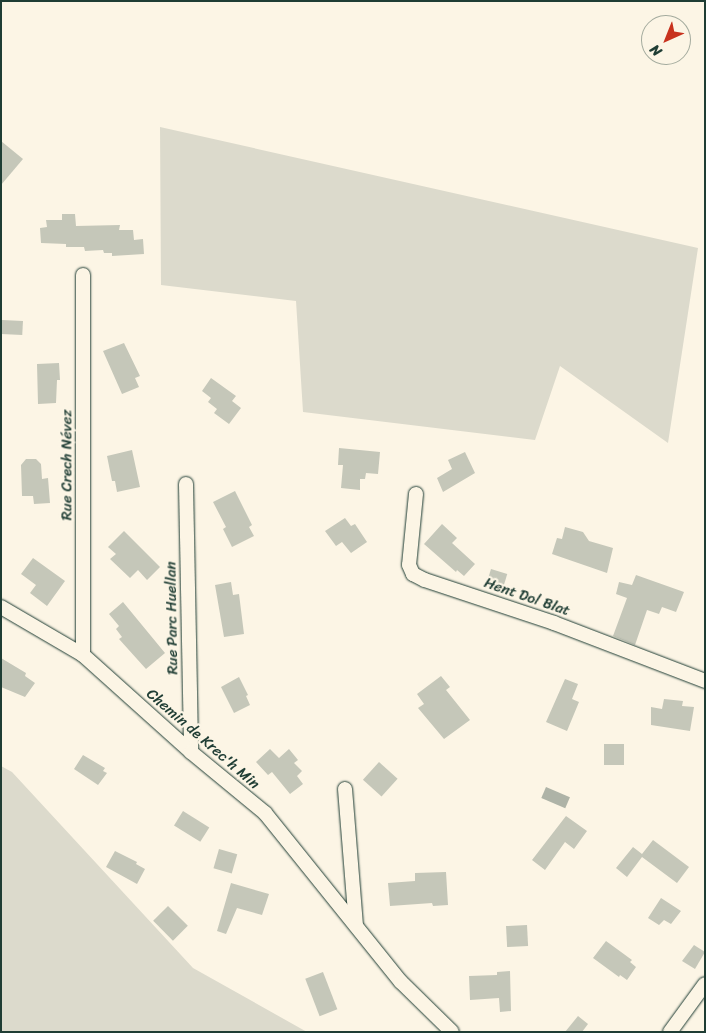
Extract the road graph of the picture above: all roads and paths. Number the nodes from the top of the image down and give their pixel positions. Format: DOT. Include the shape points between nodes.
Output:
graph roads {
  1 [pos="83,275"];
  2 [pos="186,484"];
  3 [pos="416,494"];
  4 [pos="1,608"];
  5 [pos="83,655"];
  6 [pos="705,681"];
  7 [pos="191,752"];
  8 [pos="345,789"];
  9 [pos="356,926"];
  10 [pos="705,984"];
  11 [pos="452,1032"];
  12 [pos="670,1032"];
  1 -- 5 [label="street, Rue Crech Névez"];
  2 -- 7 [label="street, Rue Parc Huellan"];
  3 -- 6 [label="street, Hent Dol Blat" via="409,566 413,574 554,623"];
  4 -- 5 [label="street, Chemin de Krec'h Min"];
  5 -- 7 [label="street, Chemin de Krec'h Min"];
  7 -- 9 [label="street, Chemin de Krec'h Min" via="265,813"];
  8 -- 9 [label="street"];
  9 -- 11 [label="street, Chemin de Krec'h Min" via="401,982"];
  10 -- 12 [label="street"];
}
